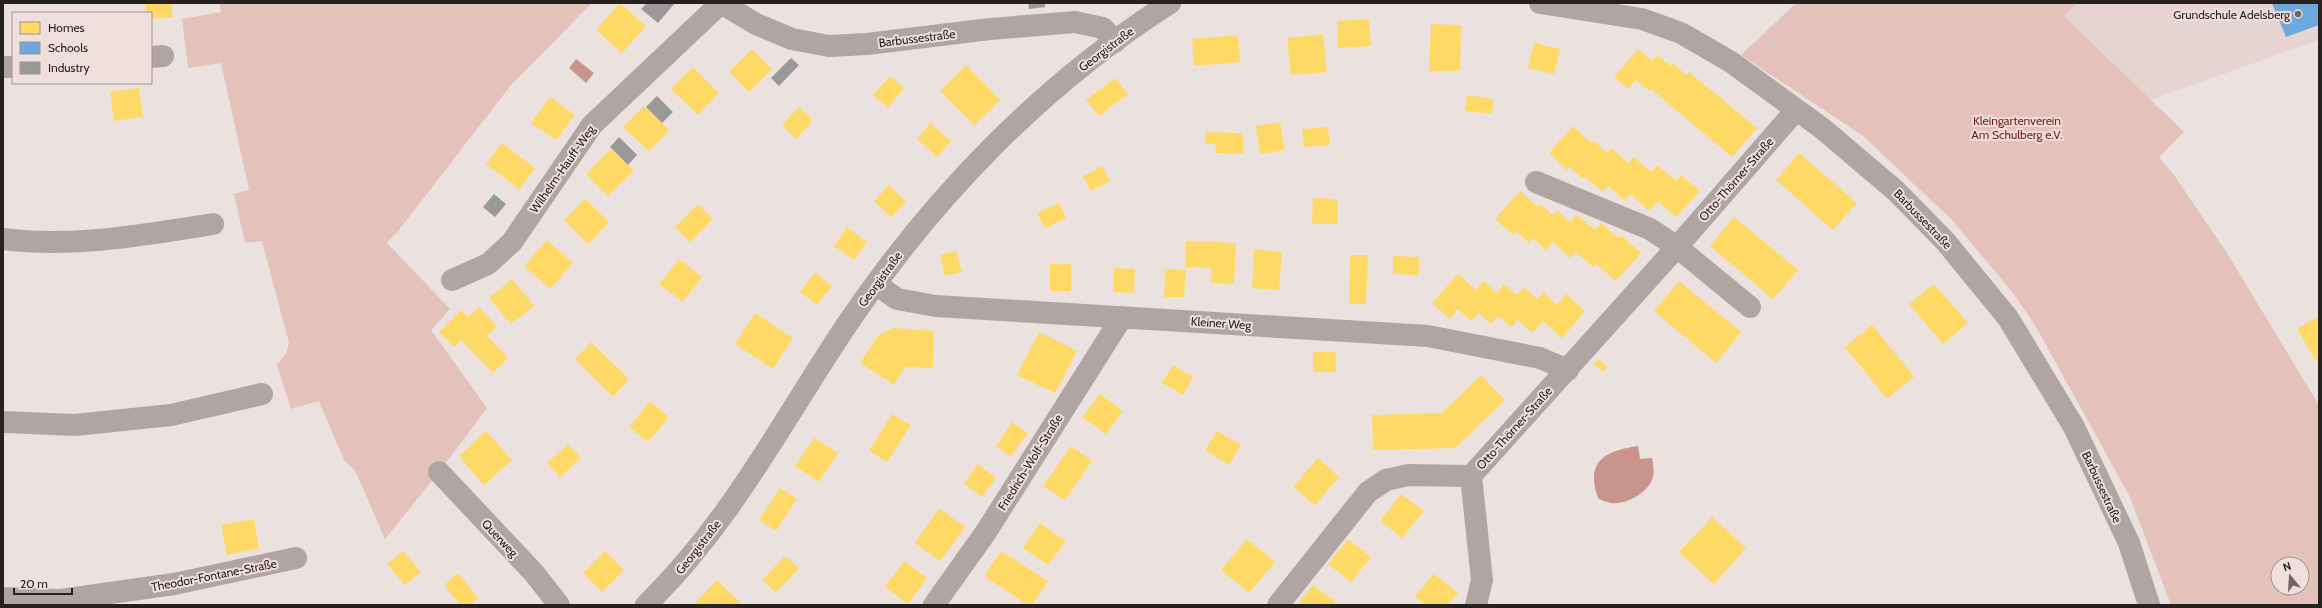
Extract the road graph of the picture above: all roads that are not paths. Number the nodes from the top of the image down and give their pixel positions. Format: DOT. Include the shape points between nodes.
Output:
graph roads {
  1 [pos="721,3"];
  2 [pos="1170,3"];
  3 [pos="1540,3"];
  4 [pos="1115,42"];
  5 [pos="1796,110"];
  6 [pos="1536,182"];
  7 [pos="213,224"];
  8 [pos="3,239"];
  9 [pos="1677,247"];
  10 [pos="452,280"];
  11 [pos="876,284"];
  12 [pos="1750,307"];
  13 [pos="1122,317"];
  14 [pos="1568,370"];
  15 [pos="262,394"];
  16 [pos="3,422"];
  17 [pos="439,472"];
  18 [pos="1471,476"];
  19 [pos="296,558"];
  20 [pos="3,598"];
  21 [pos="61,603"];
  22 [pos="559,605"];
  23 [pos="646,605"];
  24 [pos="934,605"];
  25 [pos="1278,605"];
  26 [pos="1476,605"];
  27 [pos="2149,605"];
  1 -- 4 [label="street, Barbussestraße" via="756,24 792,39 828,46 1075,22 1103,28"];
  1 -- 10 [label="street, Wilhelm-Hauff-Weg" via="592,125 512,242 488,264"];
  2 -- 4 [label="street, Georgistraße"];
  3 -- 5 [label="street, Barbussestraße" via="1642,19 1681,33 1731,62"];
  4 -- 11 [label="street, Georgistraße" via="1051,92 990,149 924,220"];
  5 -- 9 [label="street, Otto-Thörner-Straße"];
  5 -- 27 [label="street, Barbussestraße" via="1823,128 1896,191 1945,241 2008,318 2074,427 2129,543"];
  6 -- 9 [label="street" via="1650,229"];
  7 -- 8 [label="street" via="131,237 83,241 25,242"];
  9 -- 12 [label="street"];
  9 -- 14 [label="street, Otto-Thörner-Straße"];
  11 -- 13 [label="street, Kleiner Weg" via="897,299 936,306"];
  11 -- 23 [label="street, Georgistraße" via="838,338 743,489 678,573"];
  13 -- 14 [label="street, Kleiner Weg" via="1428,336 1540,358"];
  13 -- 24 [label="street, Friedrich-Wolf-Straße" via="986,532"];
  14 -- 18 [label="street, Otto-Thörner-Straße"];
  15 -- 16 [label="street" via="172,416 75,425"];
  17 -- 22 [label="street, Querweg" via="534,573"];
  18 -- 25 [label="street, Otto-Thörner-Straße" via="1408,475 1386,480 1368,492"];
  18 -- 26 [label="street" via="1482,580"];
  19 -- 21 [label="street, Theodor-Fontane-Straße" via="174,584"];
  20 -- 21 [label="street, Theodor-Fontane-Straße"];
}
